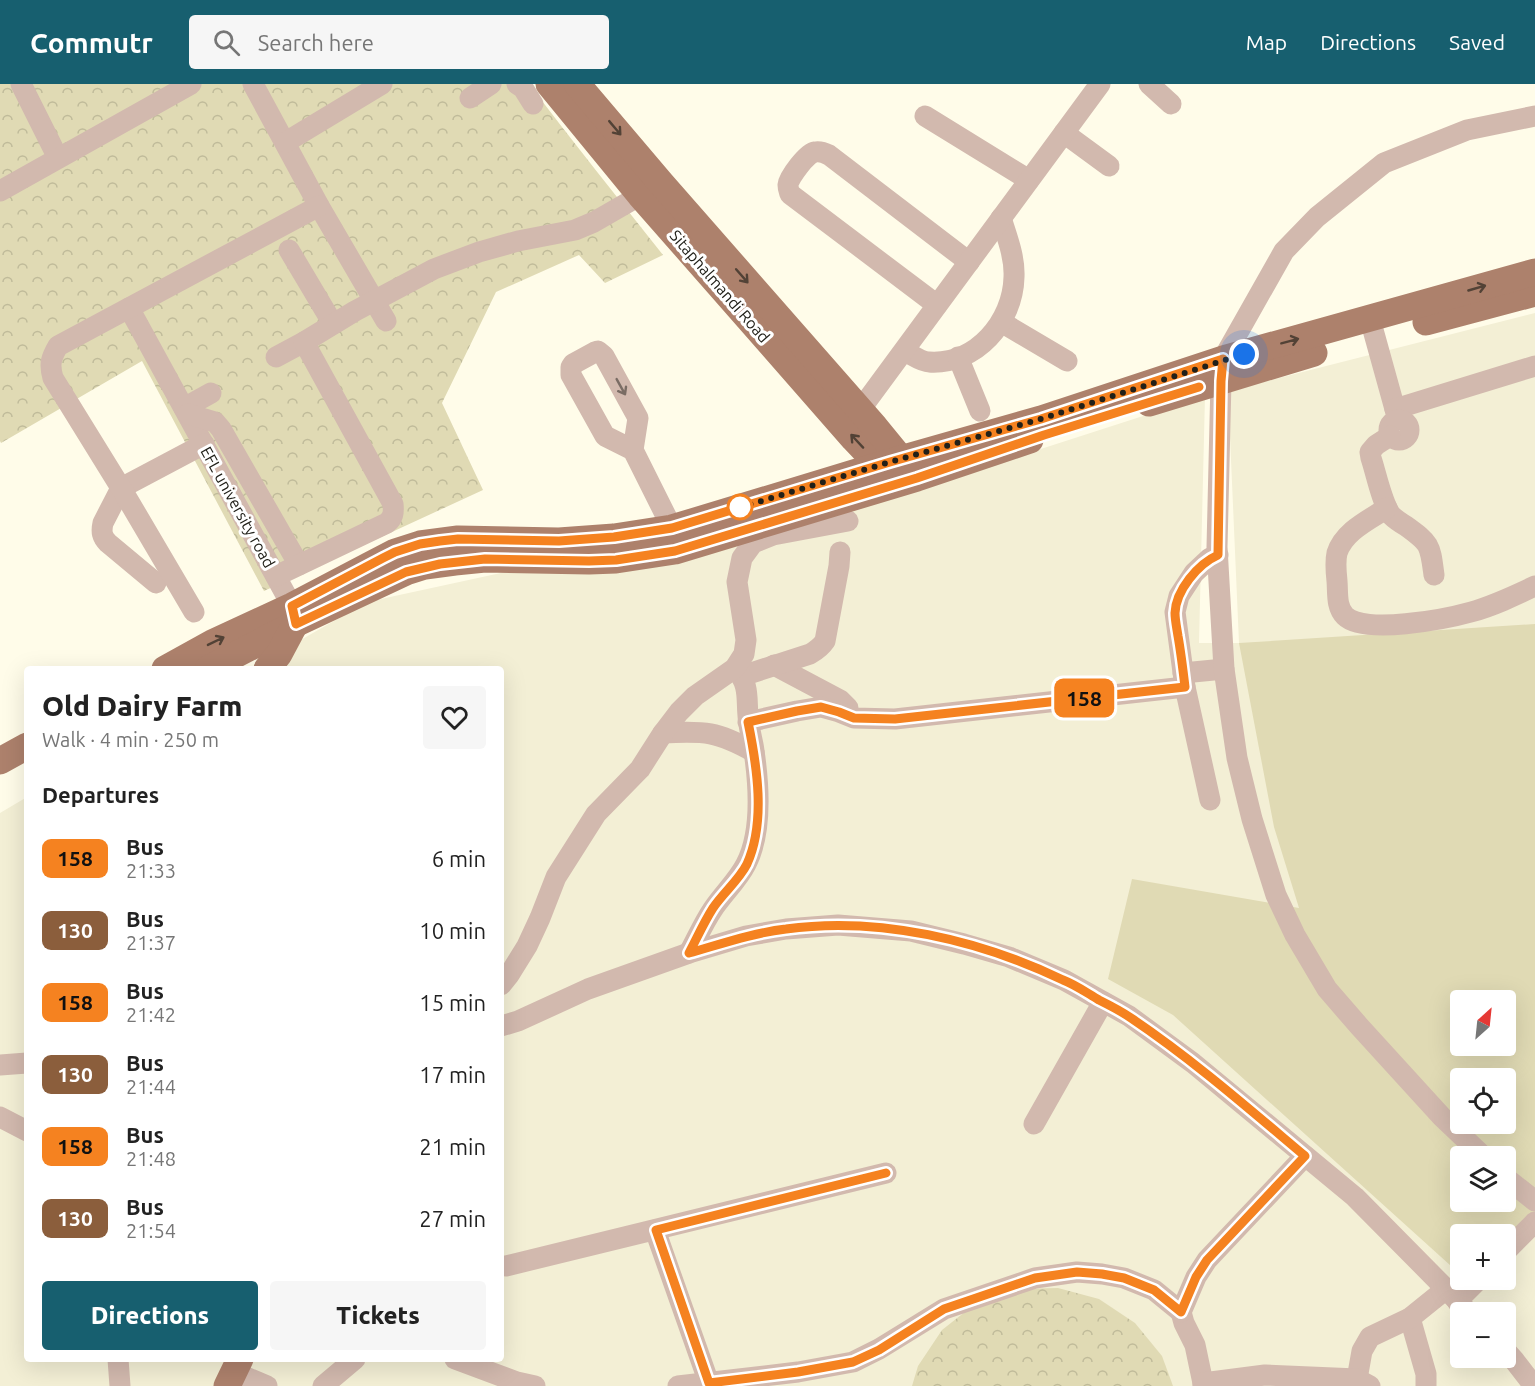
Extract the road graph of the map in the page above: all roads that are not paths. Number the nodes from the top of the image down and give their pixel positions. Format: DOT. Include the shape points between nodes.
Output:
graph roads {
  1 [pos="21,84"];
  2 [pos="191,84"];
  3 [pos="253,84"];
  4 [pos="382,84"];
  5 [pos="491,84"];
  6 [pos="517,84"];
  7 [pos="577,84"];
  8 [pos="1100,84"];
  9 [pos="1149,84"];
  10 [pos="541,94"];
  11 [pos="470,98"];
  12 [pos="1171,104"];
  13 [pos="925,116"];
  14 [pos="1535,116"];
  15 [pos="1064,132"];
  16 [pos="286,142"];
  17 [pos="58,158"];
  18 [pos="1109,166"];
  19 [pos="1029,180"];
  20 [pos="650,189"];
  21 [pos="0,191"];
  22 [pos="319,206"];
  23 [pos="1001,218"];
  24 [pos="289,250"];
  25 [pos="969,262"];
  26 [pos="1535,272"];
  27 [pos="1535,293"];
  28 [pos="374,301"];
  29 [pos="937,305"];
  30 [pos="129,308"];
  31 [pos="386,321"];
  32 [pos="1001,322"];
  33 [pos="333,324"];
  34 [pos="1372,327"];
  35 [pos="304,342"];
  36 [pos="904,351"];
  37 [pos="276,357"];
  38 [pos="958,357"];
  39 [pos="1067,361"];
  40 [pos="1535,366"];
  41 [pos="1222,370"];
  42 [pos="211,393"];
  43 [pos="860,410"];
  44 [pos="186,411"];
  45 [pos="980,411"];
  46 [pos="1394,422"];
  47 [pos="227,440"];
  48 [pos="204,444"];
  49 [pos="633,450"];
  50 [pos="218,469"];
  51 [pos="899,472"];
  52 [pos="121,488"];
  53 [pos="1387,508"];
  54 [pos="848,521"];
  55 [pos="672,528"];
  56 [pos="840,552"];
  57 [pos="1218,555"];
  58 [pos="299,565"];
  59 [pos="1434,575"];
  60 [pos="276,576"];
  61 [pos="156,583"];
  62 [pos="1535,586"];
  63 [pos="194,612"];
  64 [pos="294,615"];
  65 [pos="774,665"];
  66 [pos="170,666"];
  67 [pos="213,666"];
  68 [pos="251,666"];
  69 [pos="269,666"];
  70 [pos="1224,669"];
  71 [pos="738,672"];
  72 [pos="1184,680"];
  73 [pos="854,718"];
  74 [pos="748,722"];
  75 [pos="663,733"];
  76 [pos="24,748"];
  77 [pos="754,752"];
  78 [pos="0,761"];
  79 [pos="24,768"];
  80 [pos="0,781"];
  81 [pos="1210,800"];
  82 [pos="689,953"];
  83 [pos="504,981"];
  84 [pos="1103,1002"];
  85 [pos="504,1025"];
  86 [pos="0,1062"];
  87 [pos="24,1063"];
  88 [pos="0,1117"];
  89 [pos="1034,1124"];
  90 [pos="24,1129"];
  91 [pos="1473,1146"];
  92 [pos="1305,1156"];
  93 [pos="886,1173"];
  94 [pos="1516,1186"];
  95 [pos="1535,1201"];
  96 [pos="1535,1222"];
  97 [pos="656,1230"];
  98 [pos="1516,1241"];
  99 [pos="506,1266"];
  100 [pos="1468,1290"];
  101 [pos="1457,1301"];
  102 [pos="1181,1312"];
  103 [pos="1410,1318"];
  104 [pos="118,1362"];
  105 [pos="351,1362"];
  106 [pos="463,1362"];
  107 [pos="1516,1363"];
  108 [pos="234,1372"];
  109 [pos="709,1383"];
  110 [pos="1364,1383"];
  111 [pos="1203,1384"];
  112 [pos="120,1386"];
  113 [pos="266,1386"];
  114 [pos="323,1386"];
  115 [pos="535,1386"];
  116 [pos="678,1386"];
  117 [pos="1426,1386"];
  118 [pos="1534,1386"];
  1 -- 17 [label="street"];
  2 -- 17 [label="street"];
  3 -- 16 [label="street"];
  4 -- 16 [label="street"];
  5 -- 11 [label="street"];
  6 -- 10 [label="street"];
  7 -- 20 [label="main road, Sitaphalmandi Road, one-way"];
  8 -- 15 [label="street"];
  9 -- 12 [label="street"];
  10 -- 20 [label="main road, Sitaphalmandi Road"];
  13 -- 19 [label="street"];
  14 -- 41 [label="street" via="1467,130 1384,163 1317,217 1284,251"];
  15 -- 18 [label="street"];
  15 -- 19 [label="street"];
  16 -- 22 [label="street"];
  17 -- 21 [label="street"];
  19 -- 23 [label="street"];
  20 -- 28 [label="street" via="585,226 479,252 434,269"];
  20 -- 43 [label="main road, Sitaphalmandi Road, one-way"];
  51 -- 20 [label="main road, Sitaphalmandi Road, one-way" via="854,439"];
  22 -- 28 [label="street"];
  22 -- 30 [label="street"];
  23 -- 25 [label="street"];
  23 -- 32 [label="street" via="1014,276"];
  24 -- 33 [label="street"];
  25 -- 29 [label="street"];
  25 -- 29 [label="street" via="829,154 815,152 807,156 789,181 790,194"];
  34 -- 26 [label="main road, one-way"];
  27 -- 34 [label="main road"];
  28 -- 31 [label="street"];
  28 -- 33 [label="street"];
  29 -- 36 [label="street"];
  30 -- 44 [label="street, EFL university road"];
  30 -- 52 [label="street" via="58,346 50,367"];
  32 -- 38 [label="street" via="987,341"];
  32 -- 39 [label="street"];
  33 -- 35 [label="street"];
  34 -- 41 [label="main road"];
  34 -- 46 [label="street"];
  35 -- 37 [label="street"];
  35 -- 58 [label="street" via="394,510 387,523"];
  36 -- 38 [label="street" via="927,363"];
  36 -- 43 [label="street"];
  38 -- 45 [label="street"];
  40 -- 46 [label="street"];
  41 -- 51 [label="main road" via="1041,419"];
  41 -- 57 [label="street"];
  42 -- 44 [label="street"];
  43 -- 51 [label="main road, Sitaphalmandi Road"];
  44 -- 47 [label="street" via="215,422"];
  44 -- 48 [label="street, EFL university road"];
  46 -- 53 [label="street" via="1370,452"];
  47 -- 50 [label="street" via="228,450"];
  47 -- 58 [label="street"];
  48 -- 50 [label="street, EFL university road"];
  48 -- 52 [label="street"];
  49 -- 55 [label="street"];
  50 -- 60 [label="street, EFL university road"];
  51 -- 55 [label="main road"];
  51 -- 64 [label="main road" via="675,551 616,560 485,559 425,566"];
  52 -- 61 [label="street" via="103,523 103,537"];
  52 -- 63 [label="street"];
  53 -- 59 [label="street" via="1424,539 1431,552"];
  53 -- 62 [label="street" via="1352,532 1337,553 1339,609 1351,621 1392,625 1442,618 1500,603"];
  54 -- 71 [label="street" via="773,535 753,543 742,558 737,582 746,640"];
  55 -- 64 [label="main road" via="559,541 458,539 420,544 395,552"];
  56 -- 65 [label="street" via="825,640 810,654"];
  57 -- 70 [label="street"];
  57 -- 72 [label="street" via="1194,573 1179,596 1175,612"];
  58 -- 60 [label="street"];
  60 -- 64 [label="street, EFL university road"];
  66 -- 64 [label="main road, one-way" via="212,643"];
  64 -- 67 [label="main road"];
  64 -- 68 [label="main road"];
  64 -- 69 [label="main road" via="279,654"];
  65 -- 71 [label="street"];
  65 -- 73 [label="street" via="840,700"];
  70 -- 72 [label="street"];
  70 -- 91 [label="street" via="1237,758 1252,819 1276,895 1295,935 1328,989 1359,1026"];
  71 -- 74 [label="street" via="747,689"];
  71 -- 75 [label="street" via="695,696"];
  72 -- 73 [label="street" via="895,719"];
  72 -- 81 [label="street"];
  73 -- 74 [label="street" via="821,707"];
  74 -- 77 [label="street"];
  75 -- 77 [label="street" via="714,733"];
  75 -- 83 [label="street" via="640,769 596,814 556,878 527,946"];
  76 -- 78 [label="main road"];
  77 -- 82 [label="street" via="758,804 753,848 745,867 713,909"];
  79 -- 80 [label="main road"];
  82 -- 84 [label="street" via="786,929 837,925 911,931 1009,957 1064,980"];
  82 -- 85 [label="street" via="588,989"];
  84 -- 89 [label="street"];
  84 -- 92 [label="street" via="1193,1063"];
  86 -- 87 [label="street"];
  88 -- 90 [label="street"];
  92 -- 101 [label="street" via="1354,1197"];
  92 -- 102 [label="street" via="1207,1260"];
  93 -- 97 [label="street"];
  94 -- 95 [label="street"];
  96 -- 98 [label="street"];
  97 -- 99 [label="street"];
  97 -- 109 [label="street"];
  100 -- 101 [label="street"];
  101 -- 103 [label="street"];
  102 -- 109 [label="street" via="1154,1290 1124,1278 1077,1272 1035,1278 944,1309 853,1362"];
  102 -- 111 [label="street" via="1195,1345"];
  103 -- 110 [label="street" via="1370,1337 1362,1351"];
  103 -- 117 [label="street"];
  104 -- 112 [label="street"];
  105 -- 114 [label="street"];
  106 -- 115 [label="street"];
  107 -- 118 [label="street"];
  108 -- 113 [label="street"];
  109 -- 116 [label="street"];
  110 -- 111 [label="street" via="1266,1375"];
}
